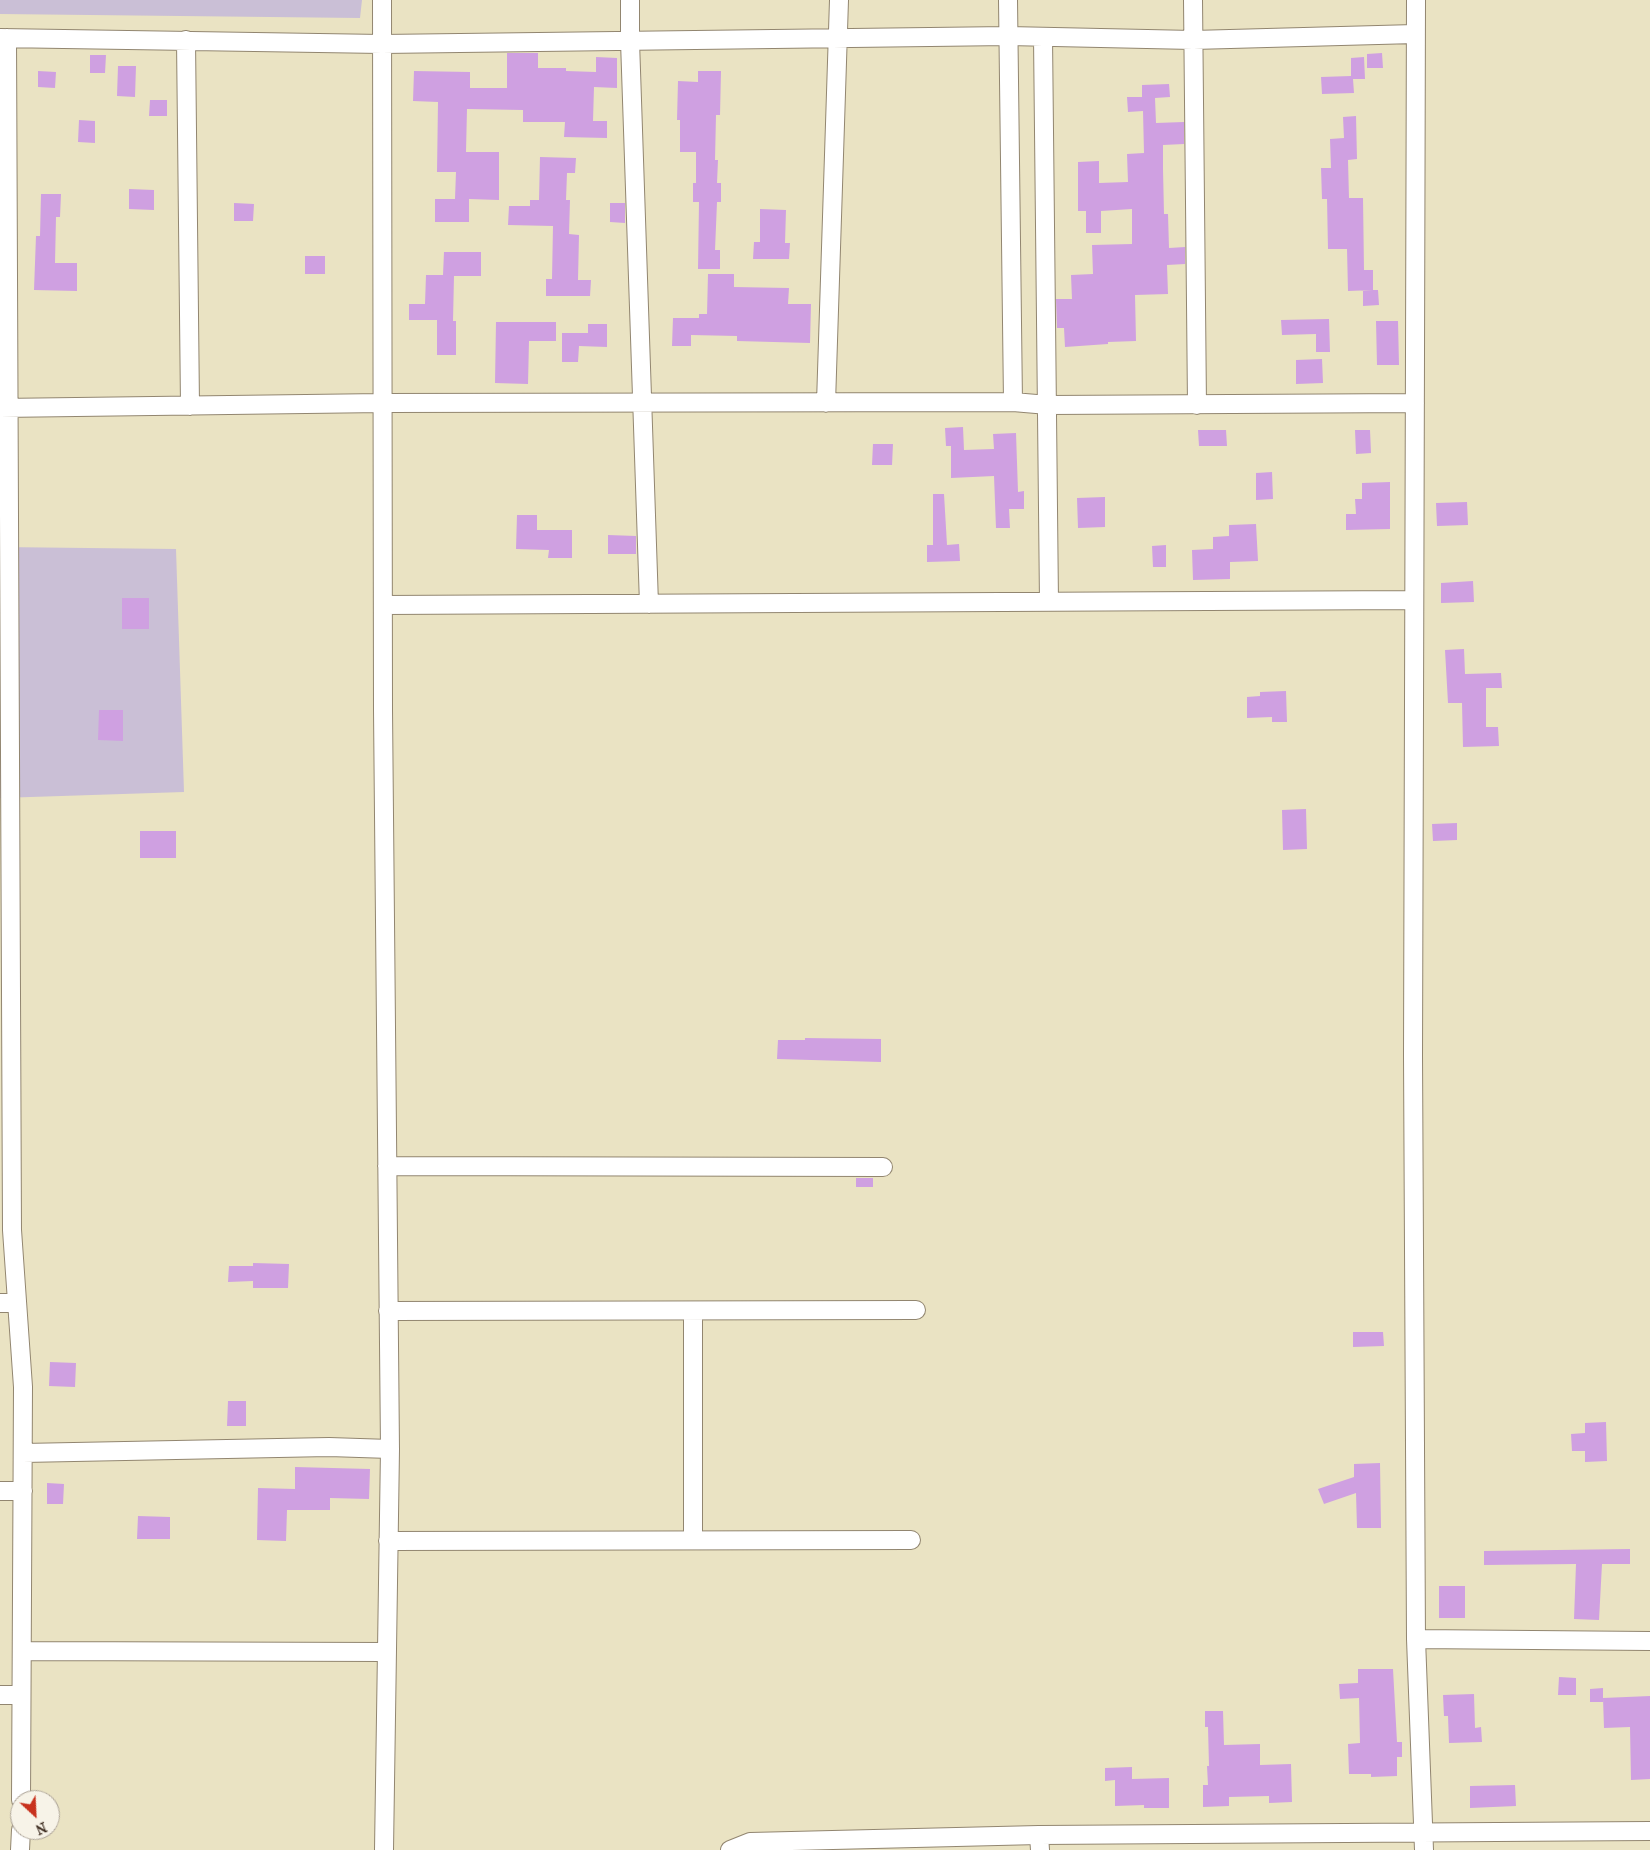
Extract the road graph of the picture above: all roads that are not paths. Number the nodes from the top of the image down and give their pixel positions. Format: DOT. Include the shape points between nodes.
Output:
graph roads {
  1 [pos="382,0"];
  2 [pos="630,0"];
  3 [pos="839,0"];
  4 [pos="1008,0"];
  5 [pos="1193,0"];
  6 [pos="1416,0"];
  7 [pos="1415,34"];
  8 [pos="1008,36"];
  9 [pos="1043,37"];
  10 [pos="3,38"];
  11 [pos="838,38"];
  12 [pos="186,40"];
  13 [pos="1193,40"];
  14 [pos="630,41"];
  15 [pos="382,44"];
  16 [pos="826,402"];
  17 [pos="1013,402"];
  18 [pos="382,403"];
  19 [pos="642,403"];
  20 [pos="1414,404"];
  21 [pos="1047,405"];
  22 [pos="1196,405"];
  23 [pos="190,406"];
  24 [pos="4,408"];
  25 [pos="1414,600"];
  26 [pos="1049,602"];
  27 [pos="648,604"];
  28 [pos="383,605"];
  29 [pos="5,626"];
  30 [pos="6,1021"];
  31 [pos="387,1166"];
  32 [pos="883,1167"];
  33 [pos="9,1304"];
  34 [pos="916,1310"];
  35 [pos="388,1311"];
  36 [pos="693,1311"];
  37 [pos="390,1449"];
  38 [pos="23,1453"];
  39 [pos="0,1491"];
  40 [pos="22,1491"];
  41 [pos="693,1540"];
  42 [pos="911,1540"];
  43 [pos="388,1541"];
  44 [pos="1416,1639"];
  45 [pos="1650,1641"];
  46 [pos="22,1651"];
  47 [pos="387,1652"];
  48 [pos="0,1695"];
  49 [pos="21,1695"];
  50 [pos="21,1790"];
  51 [pos="1650,1831"];
  52 [pos="1424,1842"];
  53 [pos="1040,1843"];
  54 [pos="384,1850"];
  55 [pos="730,1850"];
  1 -- 15 [label="street"];
  2 -- 14 [label="street"];
  3 -- 11 [label="street"];
  4 -- 8 [label="street"];
  5 -- 13 [label="street"];
  6 -- 7 [label="street"];
  7 -- 13 [label="street"];
  7 -- 20 [label="street"];
  8 -- 9 [label="street"];
  8 -- 11 [label="street"];
  8 -- 17 [label="street"];
  9 -- 13 [label="street"];
  9 -- 21 [label="street"];
  10 -- 12 [label="street"];
  10 -- 24 [label="street"];
  11 -- 14 [label="street"];
  11 -- 16 [label="street"];
  12 -- 15 [label="street"];
  12 -- 23 [label="street"];
  13 -- 22 [label="street"];
  14 -- 15 [label="street"];
  14 -- 19 [label="street"];
  15 -- 18 [label="street"];
  16 -- 17 [label="street"];
  16 -- 19 [label="street"];
  17 -- 21 [label="street"];
  18 -- 19 [label="street"];
  18 -- 23 [label="street"];
  18 -- 28 [label="street"];
  19 -- 27 [label="street"];
  20 -- 22 [label="street"];
  20 -- 25 [label="street"];
  21 -- 22 [label="street"];
  21 -- 26 [label="street"];
  23 -- 24 [label="street"];
  24 -- 29 [label="street"];
  25 -- 26 [label="street"];
  25 -- 44 [label="street"];
  26 -- 27 [label="street"];
  27 -- 28 [label="street"];
  28 -- 31 [label="street"];
  29 -- 30 [label="street"];
  30 -- 33 [label="street" via="12,1230"];
  31 -- 32 [label="street"];
  31 -- 35 [label="street"];
  33 -- 38 [label="street" via="23,1387"];
  34 -- 36 [label="street"];
  35 -- 36 [label="street"];
  35 -- 37 [label="street"];
  36 -- 41 [label="street"];
  37 -- 38 [label="street" via="330,1447"];
  37 -- 43 [label="street"];
  38 -- 40 [label="street"];
  39 -- 40 [label="street"];
  40 -- 46 [label="street"];
  41 -- 42 [label="street"];
  41 -- 43 [label="street"];
  43 -- 47 [label="street"];
  44 -- 45 [label="street"];
  44 -- 52 [label="street"];
  46 -- 47 [label="street"];
  46 -- 49 [label="street"];
  47 -- 54 [label="street"];
  48 -- 49 [label="street"];
  49 -- 50 [label="street"];
  51 -- 52 [label="street"];
  52 -- 53 [label="street"];
  53 -- 55 [label="street" via="750,1842"];
}
